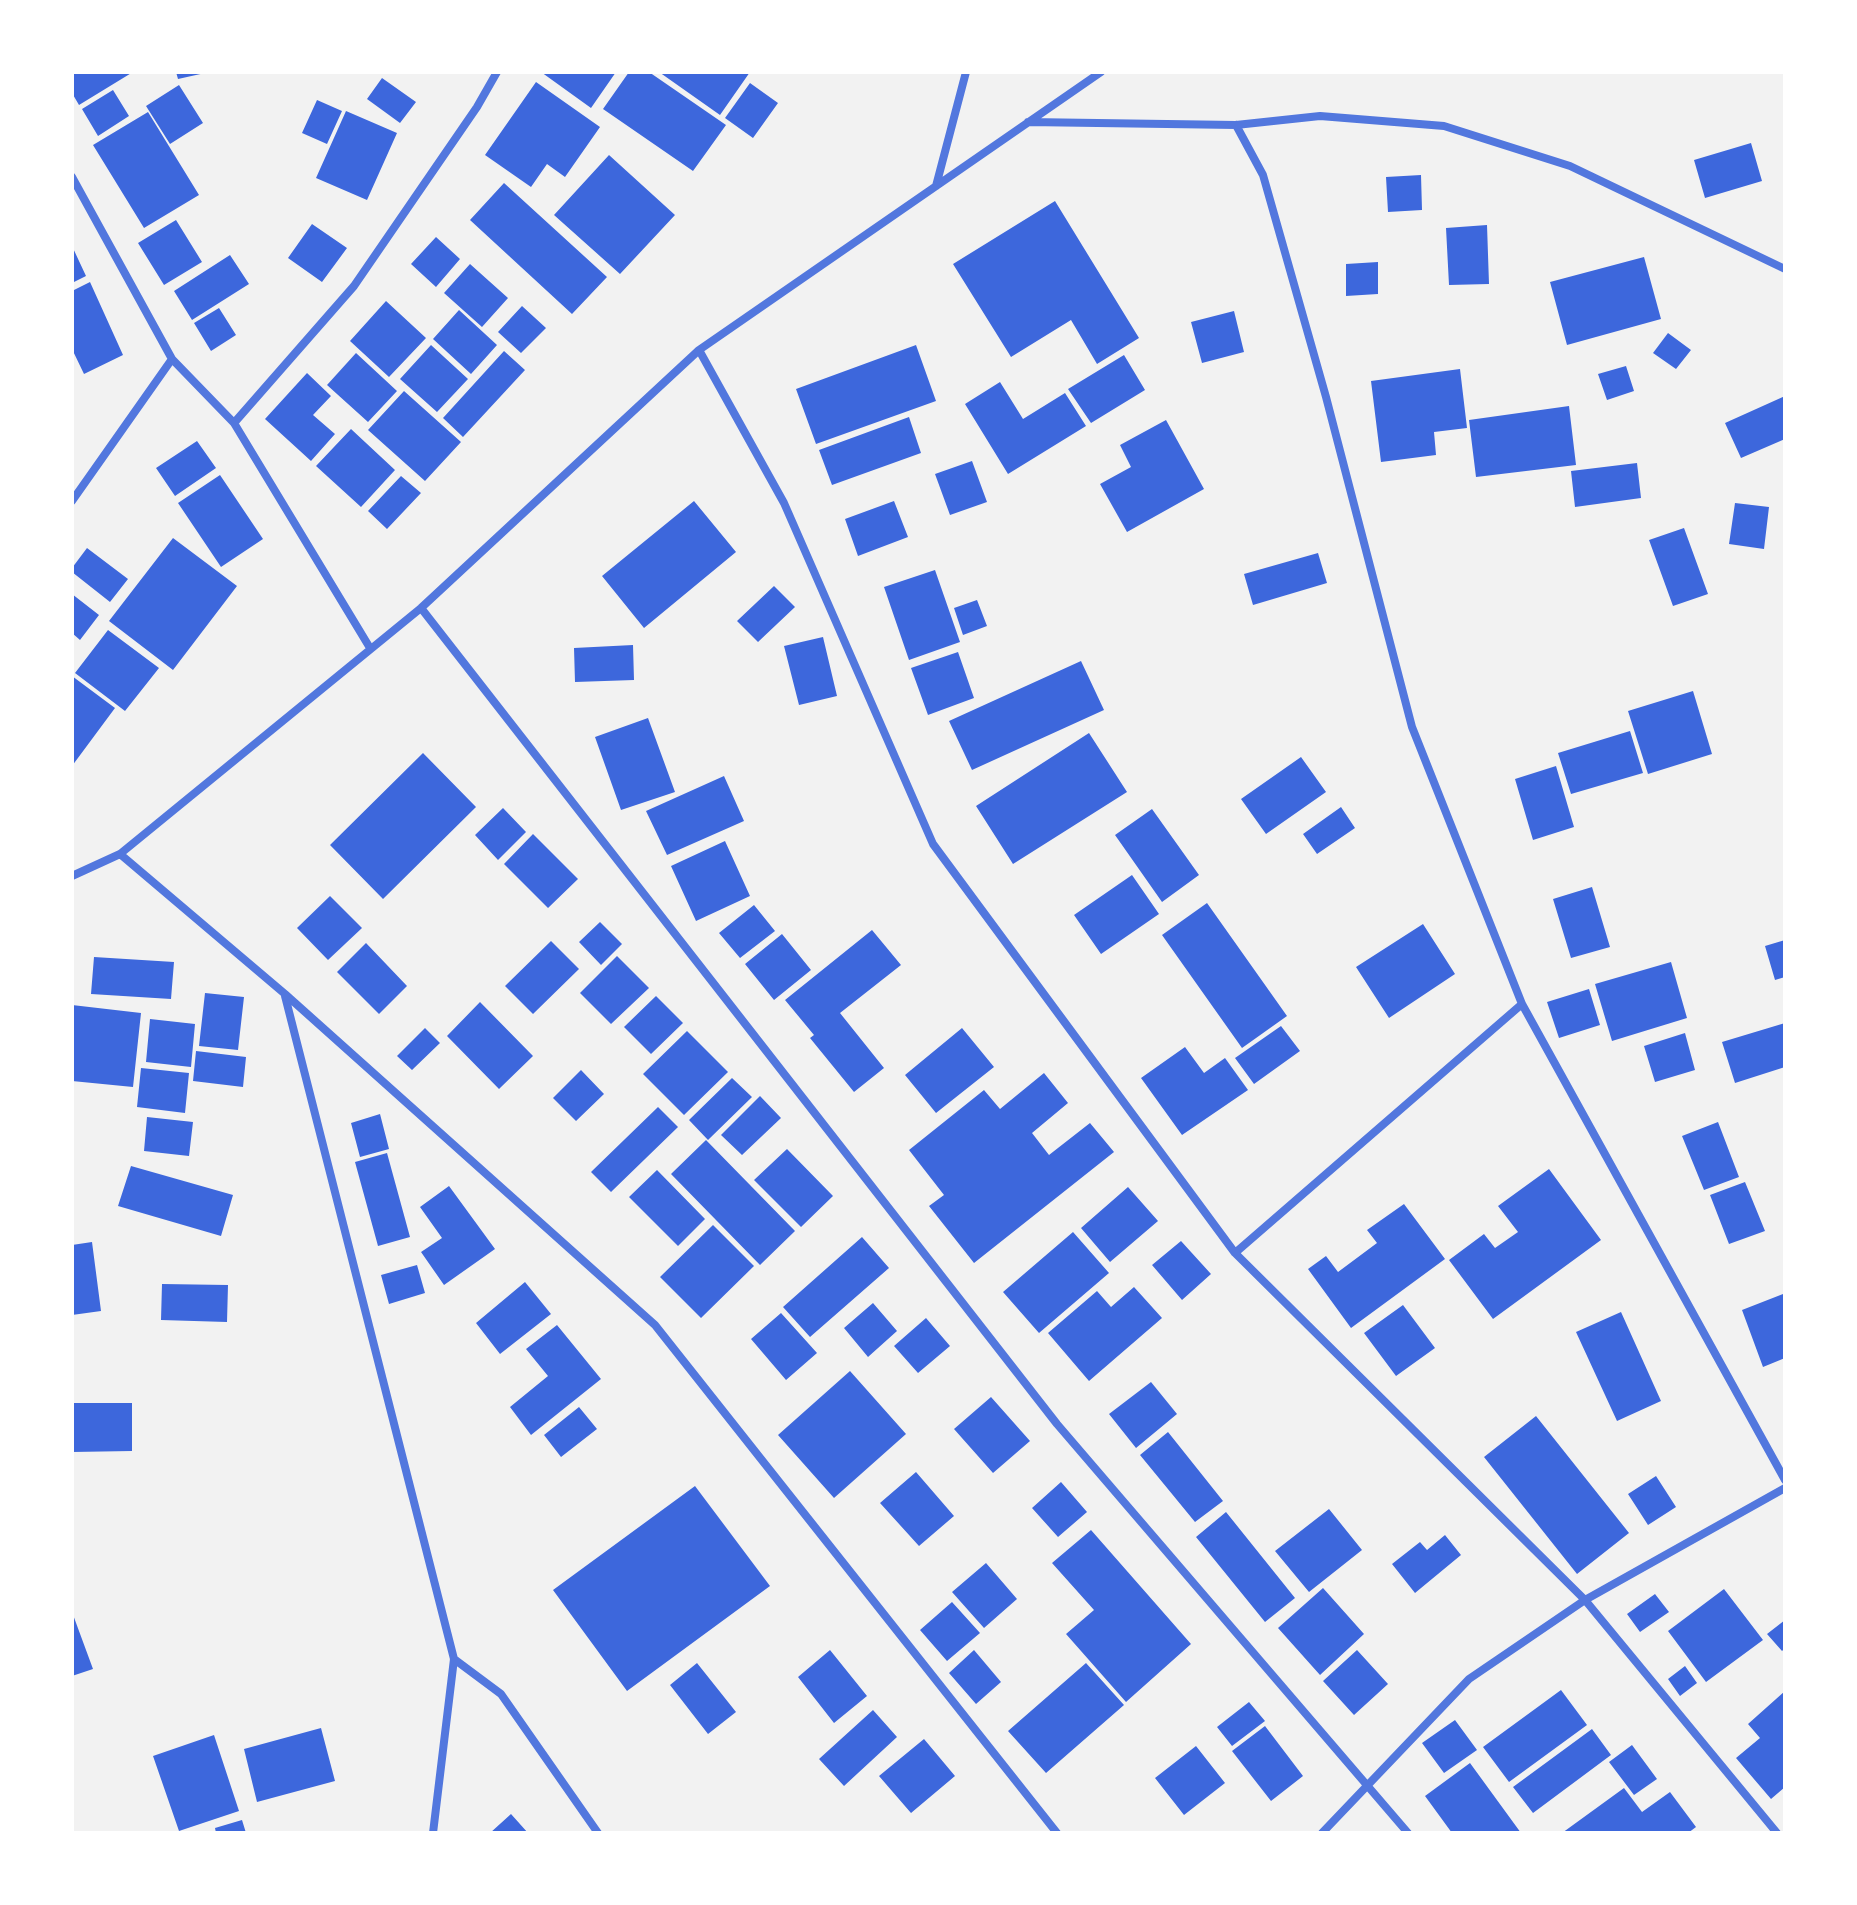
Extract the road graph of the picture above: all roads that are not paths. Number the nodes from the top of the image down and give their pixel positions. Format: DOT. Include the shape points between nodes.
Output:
graph roads {
  1 [pos="497,72"];
  2 [pos="966,72"];
  3 [pos="1101,72"];
  4 [pos="1028,122"];
  5 [pos="1236,125"];
  6 [pos="72,177"];
  7 [pos="936,186"];
  8 [pos="1785,269"];
  9 [pos="699,350"];
  10 [pos="172,359"];
  11 [pos="234,423"];
  12 [pos="72,501"];
  13 [pos="421,608"];
  14 [pos="370,648"];
  15 [pos="120,854"];
  16 [pos="72,876"];
  17 [pos="285,994"];
  18 [pos="1522,1004"];
  19 [pos="1235,1253"];
  20 [pos="1785,1480"];
  21 [pos="1785,1488"];
  22 [pos="1585,1600"];
  23 [pos="454,1659"];
  24 [pos="1368,1786"];
  25 [pos="433,1833"];
  26 [pos="598,1833"];
  27 [pos="1057,1833"];
  28 [pos="1322,1833"];
  29 [pos="1408,1833"];
  30 [pos="1777,1833"];
  1 -- 11 [label="street" via="354,286"];
  2 -- 7 [label="street"];
  3 -- 4 [label="street"];
  4 -- 5 [label="street"];
  4 -- 7 [label="street"];
  5 -- 8 [label="street" via="1320,116 1444,126 1570,166"];
  5 -- 18 [label="street" via="1263,175 1412,727"];
  6 -- 10 [label="street"];
  7 -- 9 [label="street"];
  9 -- 13 [label="street"];
  9 -- 19 [label="street" via="784,503 933,844"];
  10 -- 11 [label="street"];
  10 -- 12 [label="street"];
  11 -- 14 [label="street"];
  13 -- 14 [label="street"];
  13 -- 24 [label="street" via="1057,1424"];
  14 -- 15 [label="street"];
  15 -- 16 [label="street"];
  15 -- 17 [label="street"];
  17 -- 23 [label="street"];
  17 -- 27 [label="street" via="655,1325"];
  18 -- 19 [label="street"];
  18 -- 20 [label="street"];
  19 -- 22 [label="street"];
  21 -- 22 [label="street"];
  22 -- 24 [label="street" via="1469,1679"];
  22 -- 30 [label="street"];
  23 -- 25 [label="street"];
  23 -- 26 [label="street" via="501,1694"];
  24 -- 28 [label="street"];
  24 -- 29 [label="street"];
}
